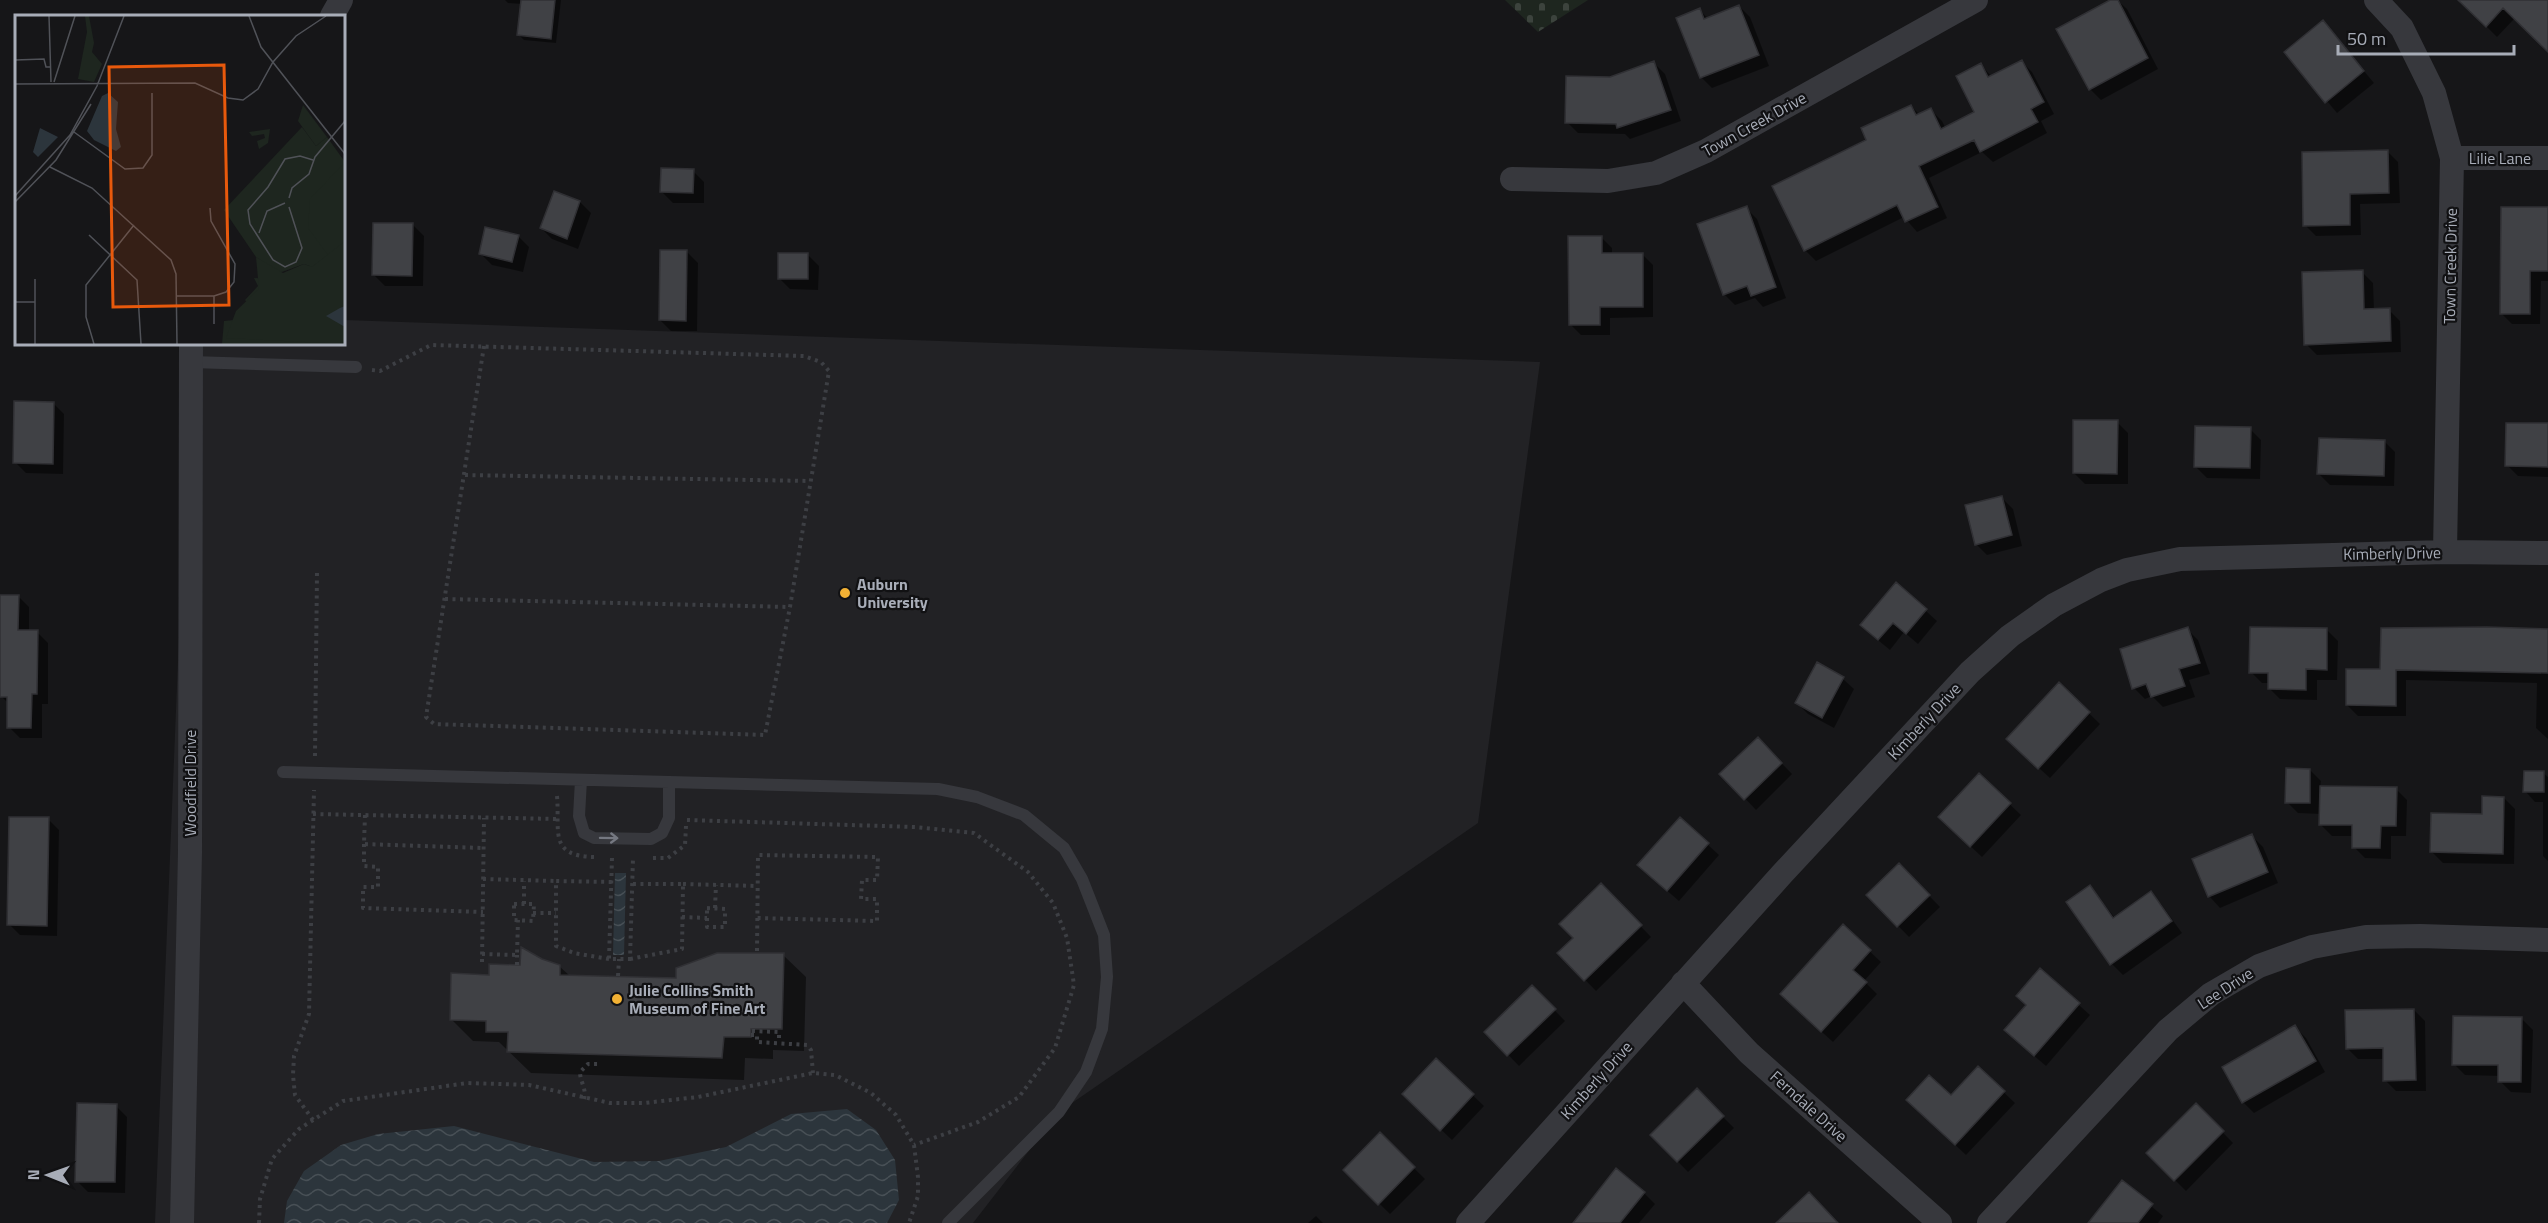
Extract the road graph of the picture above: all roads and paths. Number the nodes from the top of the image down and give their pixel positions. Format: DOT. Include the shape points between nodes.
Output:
graph roads {
  1 [pos="341,0"];
  2 [pos="1976,0"];
  3 [pos="2376,0"];
  4 [pos="333,15"];
  5 [pos="2451,158"];
  6 [pos="2548,158"];
  7 [pos="1512,179"];
  8 [pos="484,346"];
  9 [pos="191,353"];
  10 [pos="356,367"];
  11 [pos="465,475"];
  12 [pos="810,481"];
  13 [pos="2445,552"];
  14 [pos="2548,552"];
  15 [pos="317,572"];
  16 [pos="446,599"];
  17 [pos="790,607"];
  18 [pos="283,772"];
  19 [pos="315,773"];
  20 [pos="581,780"];
  21 [pos="669,782"];
  22 [pos="313,814"];
  23 [pos="365,815"];
  24 [pos="484,818"];
  25 [pos="559,819"];
  26 [pos="687,820"];
  27 [pos="364,844"];
  28 [pos="484,848"];
  29 [pos="612,858"];
  30 [pos="633,858"];
  31 [pos="483,879"];
  32 [pos="524,880"];
  33 [pos="556,881"];
  34 [pos="612,882"];
  35 [pos="632,884"];
  36 [pos="683,884"];
  37 [pos="716,885"];
  38 [pos="758,886"];
  39 [pos="524,904"];
  40 [pos="715,908"];
  41 [pos="483,912"];
  42 [pos="533,912"];
  43 [pos="556,913"];
  44 [pos="682,917"];
  45 [pos="707,918"];
  46 [pos="757,918"];
  47 [pos="518,920"];
  48 [pos="2548,940"];
  49 [pos="757,951"];
  50 [pos="482,954"];
  51 [pos="517,955"];
  52 [pos="609,959"];
  53 [pos="619,959"];
  54 [pos="630,959"];
  55 [pos="482,962"];
  56 [pos="517,965"];
  57 [pos="618,976"];
  58 [pos="1683,983"];
  59 [pos="779,1042"];
  60 [pos="598,1064"];
  61 [pos="813,1073"];
  62 [pos="585,1099"];
  63 [pos="313,1120"];
  64 [pos="914,1145"];
  65 [pos="182,1223"];
  66 [pos="259,1223"];
  67 [pos="909,1223"];
  68 [pos="948,1223"];
  69 [pos="1468,1223"];
  70 [pos="1940,1223"];
  71 [pos="1989,1223"];
  1 -- 4 [label="street"];
  2 -- 7 [label="street, Town Creek Drive" via="1706,151 1656,173 1608,181"];
  3 -- 5 [label="street, Town Creek Drive" via="2402,28 2434,93"];
  5 -- 6 [label="street, Lilie Lane"];
  5 -- 13 [label="street, Town Creek Drive"];
  8 -- 10 [label="path" via="431,345 380,371"];
  8 -- 11 [label="path"];
  8 -- 12 [label="path" via="804,356 821,362 829,371"];
  9 -- 10 [label="lane"];
  9 -- 65 [label="street, Woodfield Drive" via="190,852"];
  11 -- 12 [label="path"];
  11 -- 16 [label="path"];
  12 -- 17 [label="path"];
  13 -- 14 [label="street, Kimberly Drive"];
  13 -- 58 [label="street, Kimberly Drive" via="2180,559 2127,570 2054,605 2010,636 1970,672"];
  15 -- 19 [label="path"];
  16 -- 17 [label="path"];
  16 -- 17 [label="path" via="426,717 434,724 765,735"];
  18 -- 19 [label="lane"];
  19 -- 20 [label="lane"];
  19 -- 22 [label="path"];
  20 -- 21 [label="lane"];
  20 -- 21 [label="lane, one-way" via="579,816 584,833 594,838 651,839 662,833 669,818"];
  21 -- 68 [label="lane" via="938,789 977,797 1024,815 1064,848 1082,879 1104,935 1107,977 1102,1029 1086,1072 1059,1112"];
  22 -- 23 [label="path"];
  22 -- 63 [label="path" via="309,1014 294,1056 293,1076 295,1095"];
  23 -- 24 [label="path"];
  23 -- 27 [label="path"];
  24 -- 25 [label="path"];
  24 -- 28 [label="path"];
  26 -- 64 [label="path" via="915,827 974,833 1028,872 1053,903 1067,938 1074,985 1055,1048 1019,1097 978,1122"];
  27 -- 28 [label="path"];
  27 -- 41 [label="path" via="364,866 378,867 378,887 363,886 363,908"];
  28 -- 31 [label="path"];
  29 -- 34 [label="path"];
  30 -- 35 [label="path"];
  31 -- 32 [label="path"];
  31 -- 41 [label="path"];
  32 -- 33 [label="path"];
  32 -- 39 [label="path"];
  33 -- 34 [label="path"];
  33 -- 43 [label="path"];
  34 -- 52 [label="path"];
  35 -- 36 [label="path"];
  35 -- 54 [label="path"];
  36 -- 37 [label="path"];
  36 -- 44 [label="path"];
  37 -- 38 [label="path"];
  37 -- 40 [label="path"];
  38 -- 46 [label="path"];
  38 -- 46 [label="path" via="758,855 878,857 877,880 862,880 861,899 877,899 876,921"];
  39 -- 42 [label="path" via="534,904"];
  39 -- 47 [label="path" via="514,904 514,920"];
  40 -- 45 [label="path" via="707,908"];
  40 -- 45 [label="path" via="726,909 725,927 706,927"];
  41 -- 50 [label="path"];
  42 -- 43 [label="path"];
  42 -- 47 [label="path" via="533,921"];
  43 -- 52 [label="path" via="556,946"];
  44 -- 45 [label="path"];
  44 -- 54 [label="path" via="682,949"];
  46 -- 49 [label="path"];
  47 -- 51 [label="path"];
  48 -- 71 [label="street, Lee Drive" via="2366,937 2312,946 2259,966 2211,994 2168,1030"];
  50 -- 51 [label="path"];
  50 -- 55 [label="path"];
  51 -- 56 [label="path"];
  52 -- 53 [label="path"];
  53 -- 54 [label="path"];
  53 -- 57 [label="path"];
  58 -- 69 [label="street, Kimberly Drive"];
  58 -- 70 [label="street, Ferndale Drive" via="1749,1053"];
  59 -- 59 [label="path" via="757,1041 757,1035 751,1033 779,1032"];
  59 -- 61 [label="path" via="807,1045"];
  60 -- 62 [label="path" via="588,1064 580,1072"];
  61 -- 62 [label="path" via="698,1097 621,1103"];
  61 -- 64 [label="path" via="835,1075 871,1093 896,1115"];
  62 -- 63 [label="path" via="529,1085 467,1083 343,1101"];
  63 -- 66 [label="path" via="298,1129 272,1159 260,1199"];
  64 -- 67 [label="path" via="918,1196"];
}
